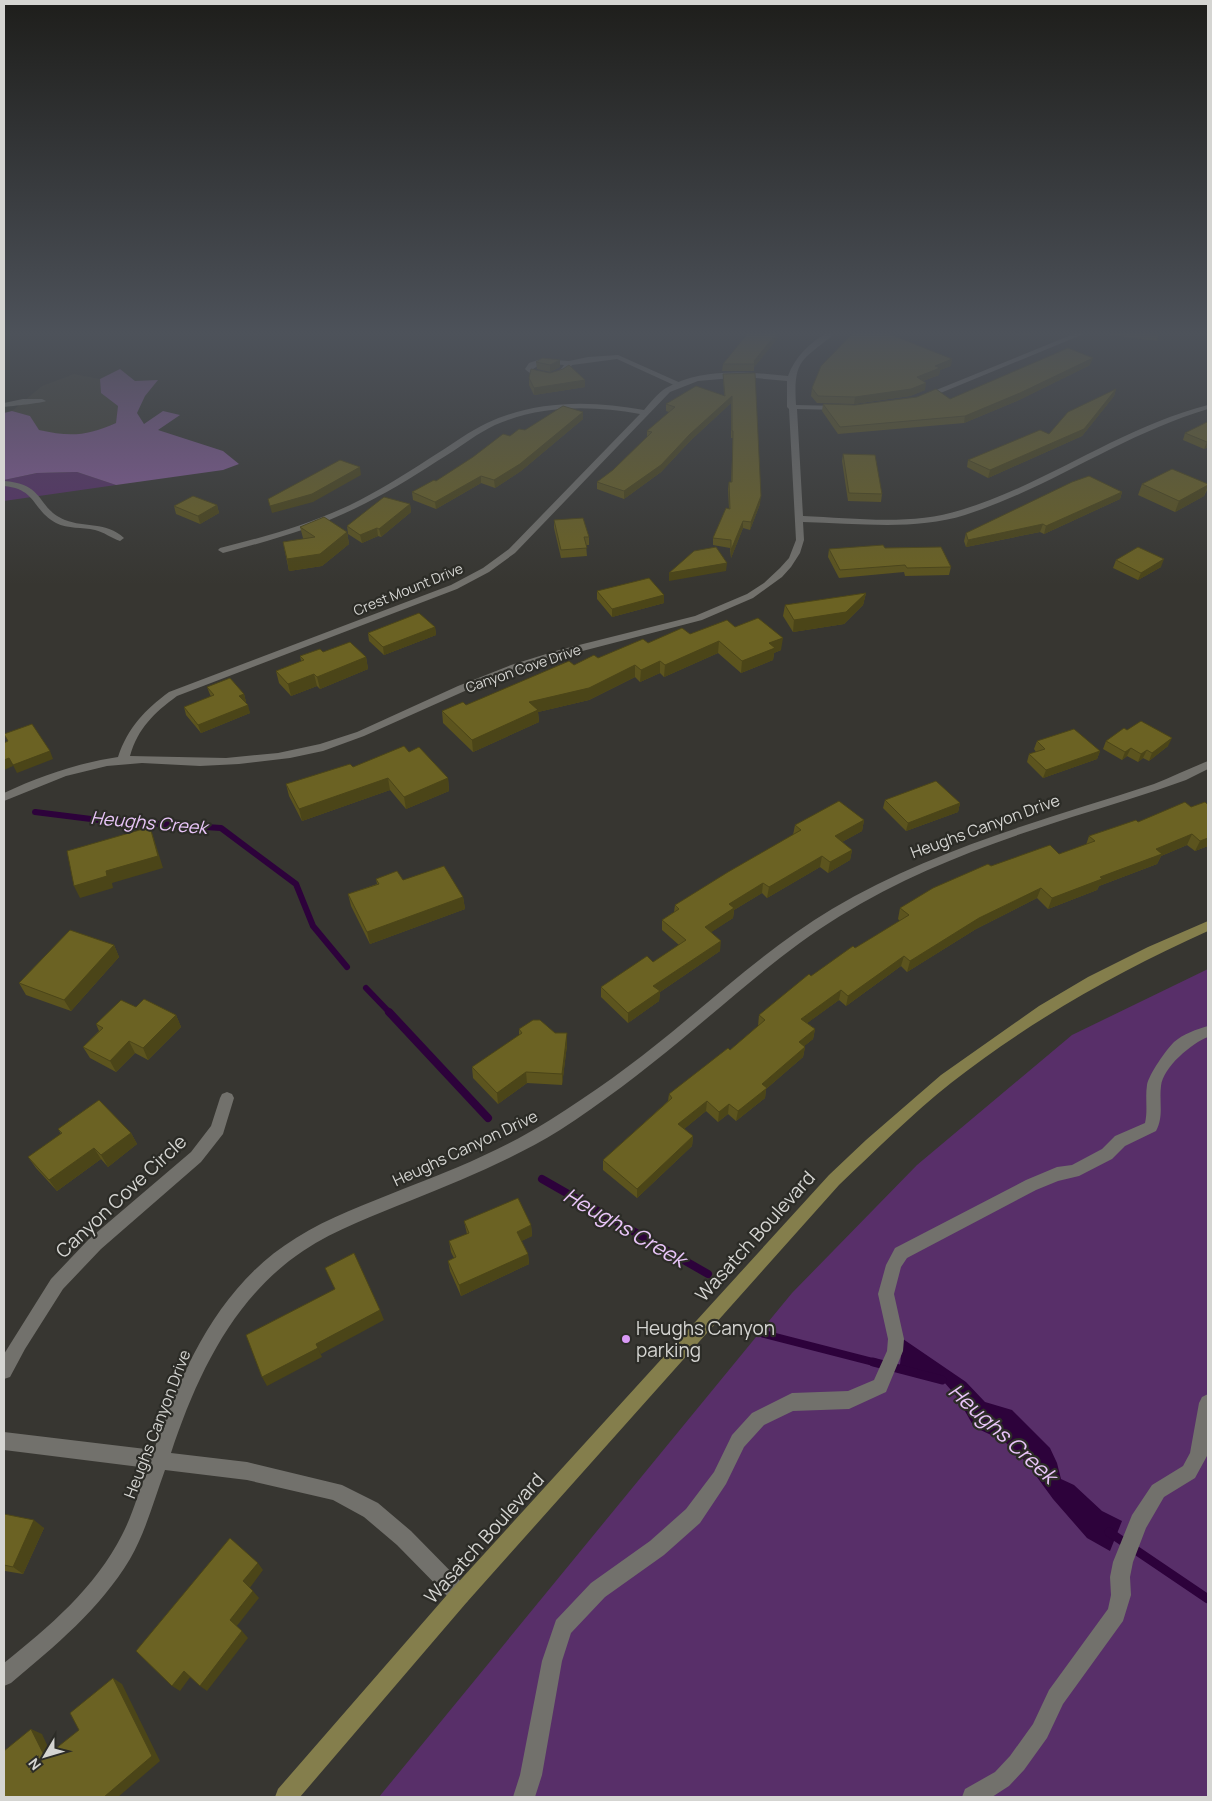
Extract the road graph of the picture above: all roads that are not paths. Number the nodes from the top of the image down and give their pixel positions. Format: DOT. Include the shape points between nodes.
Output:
graph roads {
  1 [pos="511,417"];
  2 [pos="639,417"];
  3 [pos="792,417"];
  4 [pos="1173,417"];
  5 [pos="4,484"];
  6 [pos="800,520"];
  7 [pos="120,538"];
  8 [pos="224,550"];
  9 [pos="123,760"];
  10 [pos="1208,765"];
  11 [pos="4,796"];
  12 [pos="1208,926"];
  13 [pos="1208,1031"];
  14 [pos="227,1098"];
  15 [pos="4,1371"];
  16 [pos="1208,1403"];
  17 [pos="4,1441"];
  18 [pos="158,1461"];
  19 [pos="460,1595"];
  20 [pos="4,1676"];
  21 [pos="286,1797"];
  22 [pos="524,1797"];
  23 [pos="973,1797"];
  1 -- 8 [label="street" via="479,431 351,508 290,532"];
  2 -- 9 [label="street, Crest Mount Drive" via="518,544 486,570 454,587 173,694 138,723"];
  3 -- 6 [label="street, Canyon Cove Drive"];
  4 -- 6 [label="street" via="1000,499 962,513 893,522"];
  5 -- 7 [label="street" via="30,490 46,511 61,522 102,529"];
  6 -- 9 [label="street, Canyon Cove Drive" via="800,540 793,559 776,577 751,596 703,617 537,660 451,693 370,732 303,752 201,762"];
  9 -- 11 [label="street, Canyon Cove Drive" via="56,774"];
  10 -- 18 [label="street, Heughs Canyon Drive" via="1172,781 936,859 871,891 817,925 768,962 625,1079 552,1127 428,1187 342,1221 300,1245 273,1263 240,1298 207,1345"];
  12 -- 19 [label="street, Wasatch Boulevard" via="1093,980 1044,1010 981,1053 900,1118 834,1180"];
  13 -- 22 [label="street" via="1179,1046 1162,1070 1154,1084 1155,1112 1151,1127 1120,1141 1108,1154 1080,1168 1031,1185 901,1253 886,1294 896,1339 895,1351 880,1386 849,1400 792,1402 758,1419 738,1441 720,1478 693,1516 657,1548 598,1590 563,1628 552,1661"];
  14 -- 15 [label="street, Canyon Cove Circle" via="218,1129 196,1157 95,1244 57,1284"];
  16 -- 23 [label="street" via="1198,1456 1189,1472 1158,1491 1139,1522 1123,1562 1120,1577 1122,1595 1116,1614 1056,1697 1040,1731 1016,1763 1002,1779"];
  17 -- 18 [label="street"];
  18 -- 19 [label="street" via="247,1471 336,1491 371,1510 404,1538"];
  18 -- 20 [label="street, Heughs Canyon Drive" via="140,1520 106,1580 79,1611"];
  19 -- 21 [label="street, Wasatch Boulevard"];
}
